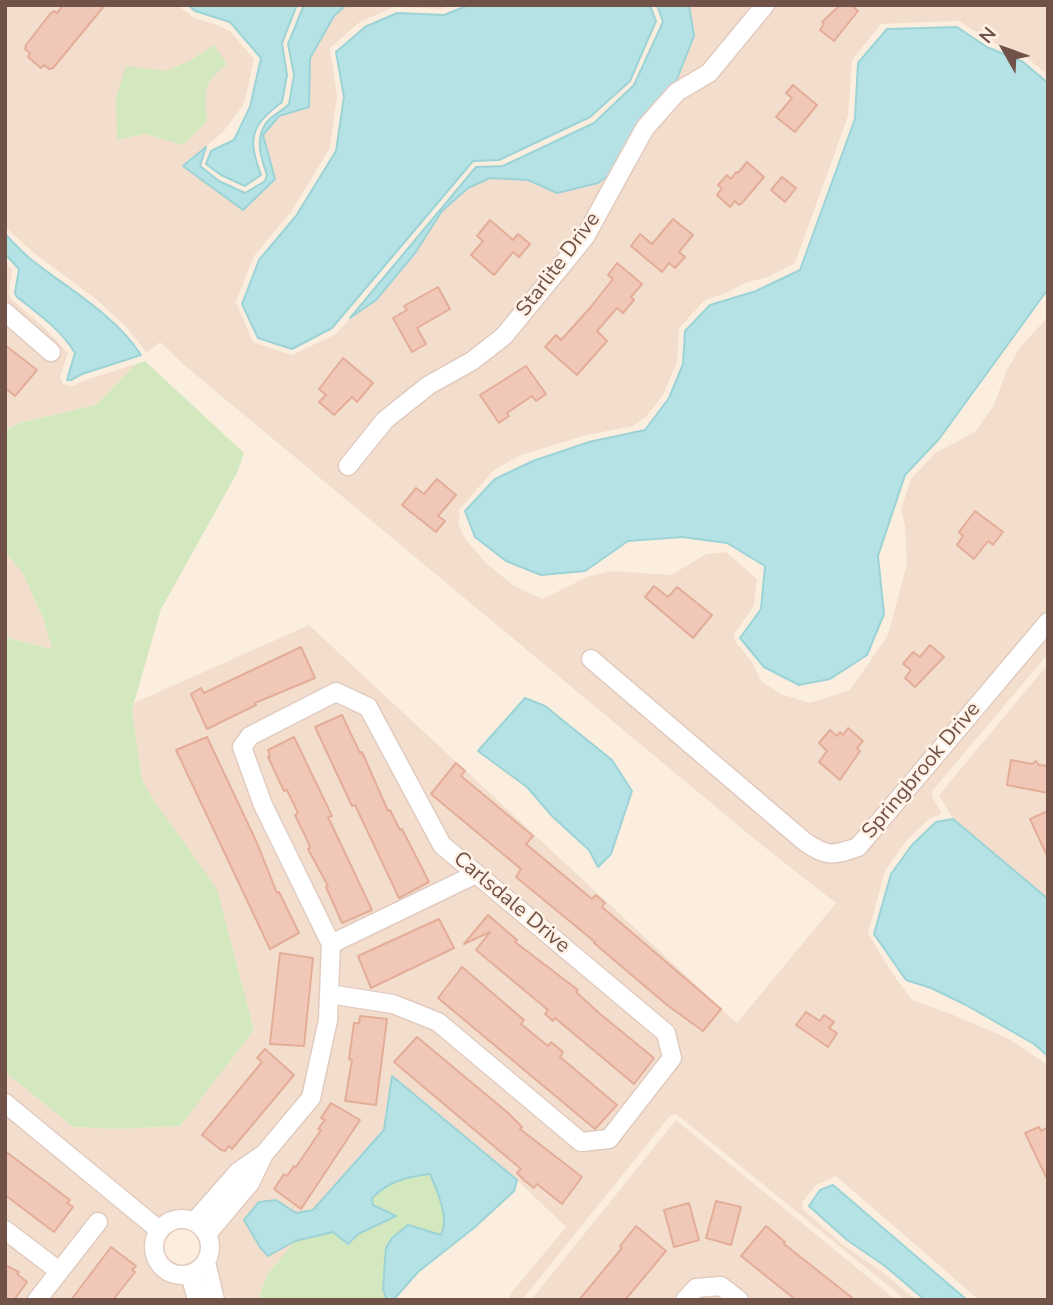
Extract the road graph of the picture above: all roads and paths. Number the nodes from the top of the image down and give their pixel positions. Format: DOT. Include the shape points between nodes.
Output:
graph roads {
  1 [pos="765,5"];
  2 [pos="5,312"];
  3 [pos="51,352"];
  4 [pos="348,466"];
  5 [pos="1048,622"];
  6 [pos="591,659"];
  7 [pos="476,874"];
  8 [pos="331,944"];
  9 [pos="329,994"];
  10 [pos="5,1103"];
  11 [pos="98,1222"];
  12 [pos="201,1227"];
  13 [pos="5,1230"];
  14 [pos="159,1230"];
  15 [pos="206,1262"];
  16 [pos="59,1271"];
  17 [pos="190,1274"];
  18 [pos="37,1300"];
  19 [pos="197,1300"];
  20 [pos="215,1300"];
  21 [pos="685,1300"];
  22 [pos="739,1300"];
  1 -- 4 [label="street, Starlite Drive" via="709,73 677,92 645,128 585,237 504,336 385,420"];
  2 -- 3 [label="street"];
  5 -- 6 [label="street, Springbrook Drive" via="858,847 835,855 805,842"];
  7 -- 8 [label="street"];
  7 -- 8 [label="street, Carlsdale Drive" via="442,845 368,707 336,692 250,737 242,747 263,805"];
  7 -- 9 [label="street, Carlsdale Drive" via="666,1033 671,1058 609,1139 581,1142 438,1022 393,1004"];
  8 -- 9 [label="street, Carlsdale Drive"];
  9 -- 12 [label="street, Carlsdale Drive" via="311,1098 264,1154 250,1183 231,1192"];
  10 -- 14 [label="street"];
  11 -- 16 [label="street"];
  12 -- 14 [label="street" via="179,1218"];
  12 -- 15 [label="street" via="211,1248"];
  13 -- 16 [label="street"];
  14 -- 17 [label="street" via="154,1247 159,1263 173,1273"];
  15 -- 17 [label="street"];
  15 -- 20 [label="street"];
  16 -- 18 [label="street"];
  17 -- 19 [label="street"];
  21 -- 22 [label="street" via="696,1288 721,1286"];
}
